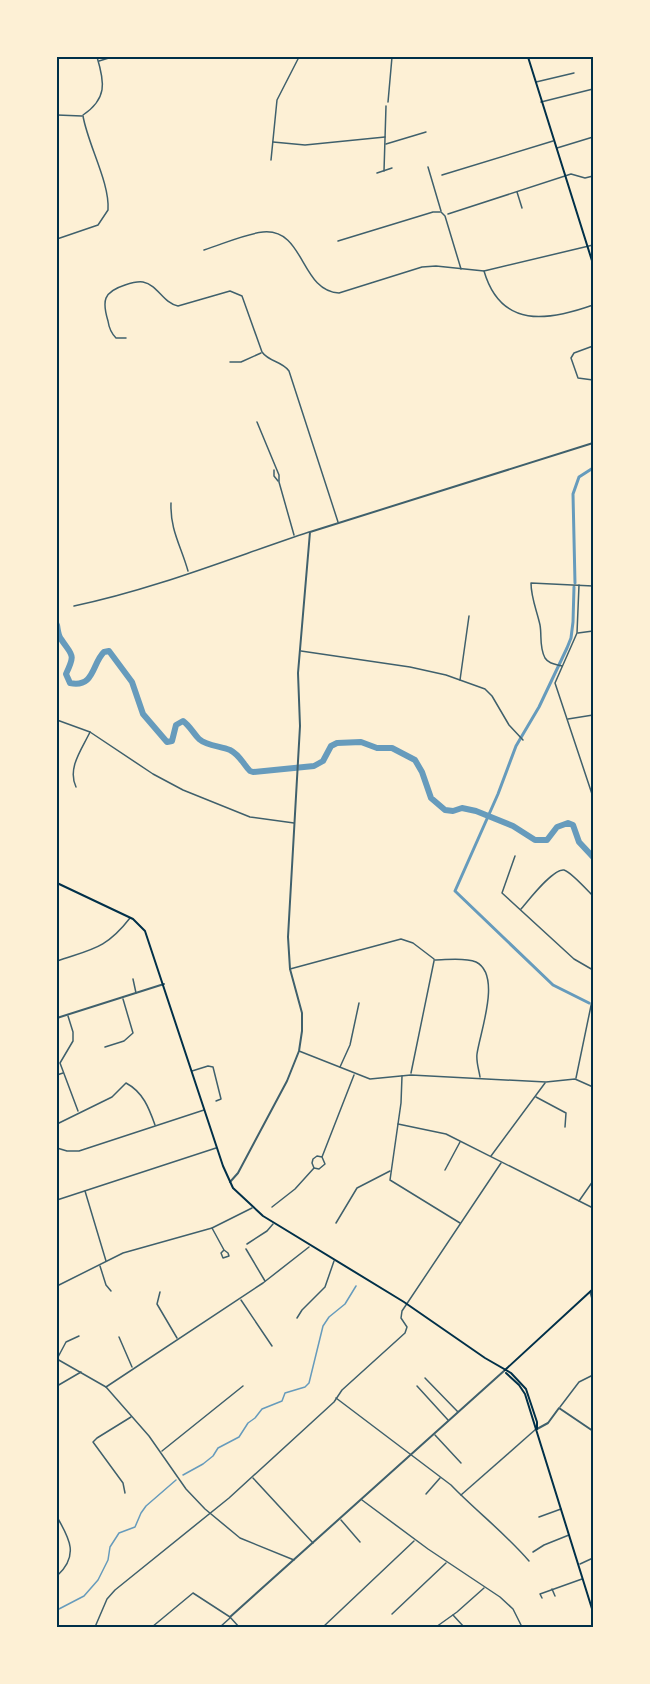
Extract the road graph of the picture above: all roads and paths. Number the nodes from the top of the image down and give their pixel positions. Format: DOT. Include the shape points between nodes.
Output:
graph roads {
  1 [pos="97,57"];
  2 [pos="112,57"];
  3 [pos="299,57"];
  4 [pos="392,57"];
  5 [pos="528,57"];
  6 [pos="98,61"];
  7 [pos="574,73"];
  8 [pos="535,83"];
  9 [pos="593,89"];
  10 [pos="388,102"];
  11 [pos="541,102"];
  12 [pos="386,106"];
  13 [pos="57,115"];
  14 [pos="82,116"];
  15 [pos="426,132"];
  16 [pos="385,137"];
  17 [pos="593,137"];
  18 [pos="554,141"];
  19 [pos="273,142"];
  20 [pos="385,145"];
  21 [pos="556,148"];
  22 [pos="271,160"];
  23 [pos="428,167"];
  24 [pos="392,168"];
  25 [pos="384,171"];
  26 [pos="377,173"];
  27 [pos="442,175"];
  28 [pos="566,176"];
  29 [pos="593,176"];
  30 [pos="517,192"];
  31 [pos="522,208"];
  32 [pos="440,212"];
  33 [pos="448,214"];
  34 [pos="57,239"];
  35 [pos="338,241"];
  36 [pos="593,245"];
  37 [pos="587,246"];
  38 [pos="204,250"];
  39 [pos="593,264"];
  40 [pos="461,269"];
  41 [pos="484,271"];
  42 [pos="593,305"];
  43 [pos="126,338"];
  44 [pos="593,346"];
  45 [pos="262,352"];
  46 [pos="230,362"];
  47 [pos="593,380"];
  48 [pos="258,422"];
  49 [pos="593,443"];
  50 [pos="171,503"];
  51 [pos="338,522"];
  52 [pos="310,531"];
  53 [pos="295,536"];
  54 [pos="188,572"];
  55 [pos="579,585"];
  56 [pos="593,586"];
  57 [pos="74,606"];
  58 [pos="469,616"];
  59 [pos="593,631"];
  60 [pos="577,633"];
  61 [pos="300,651"];
  62 [pos="560,666"];
  63 [pos="460,680"];
  64 [pos="593,715"];
  65 [pos="568,719"];
  66 [pos="57,720"];
  67 [pos="90,732"];
  68 [pos="523,740"];
  69 [pos="76,787"];
  70 [pos="593,797"];
  71 [pos="294,824"];
  72 [pos="515,856"];
  73 [pos="57,883"];
  74 [pos="593,896"];
  75 [pos="520,910"];
  76 [pos="131,918"];
  77 [pos="434,960"];
  78 [pos="57,961"];
  79 [pos="290,969"];
  80 [pos="593,970"];
  81 [pos="133,979"];
  82 [pos="164,984"];
  83 [pos="136,993"];
  84 [pos="593,996"];
  85 [pos="122,998"];
  86 [pos="359,1003"];
  87 [pos="68,1015"];
  88 [pos="57,1018"];
  89 [pos="105,1047"];
  90 [pos="299,1051"];
  91 [pos="339,1068"];
  92 [pos="192,1071"];
  93 [pos="64,1073"];
  94 [pos="354,1074"];
  95 [pos="57,1075"];
  96 [pos="411,1075"];
  97 [pos="402,1076"];
  98 [pos="480,1078"];
  99 [pos="575,1079"];
  100 [pos="546,1082"];
  101 [pos="593,1087"];
  102 [pos="536,1097"];
  103 [pos="216,1101"];
  104 [pos="205,1110"];
  105 [pos="79,1112"];
  106 [pos="57,1124"];
  107 [pos="398,1124"];
  108 [pos="155,1126"];
  109 [pos="565,1127"];
  110 [pos="461,1142"];
  111 [pos="57,1148"];
  112 [pos="217,1148"];
  113 [pos="491,1156"];
  114 [pos="322,1157"];
  115 [pos="501,1163"];
  116 [pos="314,1168"];
  117 [pos="445,1170"];
  118 [pos="391,1171"];
  119 [pos="593,1181"];
  120 [pos="230,1182"];
  121 [pos="85,1191"];
  122 [pos="57,1200"];
  123 [pos="579,1201"];
  124 [pos="252,1207"];
  125 [pos="272,1207"];
  126 [pos="593,1208"];
  127 [pos="273,1223"];
  128 [pos="336,1223"];
  129 [pos="461,1224"];
  130 [pos="212,1228"];
  131 [pos="247,1244"];
  132 [pos="310,1246"];
  133 [pos="246,1249"];
  134 [pos="224,1250"];
  135 [pos="335,1261"];
  136 [pos="106,1262"];
  137 [pos="100,1265"];
  138 [pos="265,1282"];
  139 [pos="57,1286"];
  140 [pos="593,1289"];
  141 [pos="111,1291"];
  142 [pos="160,1292"];
  143 [pos="590,1292"];
  144 [pos="240,1299"];
  145 [pos="593,1302"];
  146 [pos="407,1304"];
  147 [pos="297,1318"];
  148 [pos="80,1336"];
  149 [pos="119,1337"];
  150 [pos="177,1339"];
  151 [pos="272,1346"];
  152 [pos="57,1359"];
  153 [pos="132,1368"];
  154 [pos="505,1370"];
  155 [pos="82,1372"];
  156 [pos="593,1375"];
  157 [pos="425,1378"];
  158 [pos="57,1386"];
  159 [pos="243,1386"];
  160 [pos="417,1386"];
  161 [pos="106,1387"];
  162 [pos="336,1398"];
  163 [pos="559,1408"];
  164 [pos="458,1412"];
  165 [pos="133,1416"];
  166 [pos="449,1421"];
  167 [pos="537,1429"];
  168 [pos="593,1431"];
  169 [pos="434,1434"];
  170 [pos="161,1451"];
  171 [pos="411,1455"];
  172 [pos="461,1463"];
  173 [pos="252,1477"];
  174 [pos="441,1478"];
  175 [pos="125,1493"];
  176 [pos="426,1494"];
  177 [pos="460,1496"];
  178 [pos="361,1500"];
  179 [pos="561,1509"];
  180 [pos="210,1513"];
  181 [pos="539,1517"];
  182 [pos="57,1519"];
  183 [pos="340,1519"];
  184 [pos="569,1535"];
  185 [pos="415,1540"];
  186 [pos="360,1542"];
  187 [pos="313,1544"];
  188 [pos="533,1552"];
  189 [pos="593,1558"];
  190 [pos="295,1560"];
  191 [pos="529,1561"];
  192 [pos="447,1562"];
  193 [pos="578,1564"];
  194 [pos="57,1576"];
  195 [pos="583,1579"];
  196 [pos="484,1587"];
  197 [pos="552,1589"];
  198 [pos="555,1596"];
  199 [pos="542,1598"];
  200 [pos="593,1612"];
  201 [pos="392,1614"];
  202 [pos="453,1615"];
  203 [pos="230,1617"];
  204 [pos="96,1626"];
  205 [pos="152,1627"];
  206 [pos="220,1627"];
  207 [pos="239,1627"];
  208 [pos="323,1627"];
  209 [pos="436,1627"];
  210 [pos="464,1627"];
  211 [pos="522,1627"];
  1 -- 6 [label="street"];
  2 -- 6 [label="street"];
  3 -- 19 [label="street" via="277,100"];
  4 -- 10 [label="street"];
  5 -- 8 [label="main road"];
  6 -- 14 [label="street" via="103,82 101,97"];
  7 -- 8 [label="street"];
  8 -- 11 [label="main road"];
  9 -- 11 [label="street"];
  11 -- 18 [label="main road"];
  12 -- 16 [label="street"];
  13 -- 14 [label="street"];
  14 -- 34 [label="street" via="106,189 108,210 98,225"];
  15 -- 20 [label="street"];
  16 -- 19 [label="street" via="305,145"];
  16 -- 20 [label="street"];
  17 -- 21 [label="street"];
  18 -- 21 [label="main road"];
  18 -- 27 [label="street"];
  19 -- 22 [label="street"];
  20 -- 25 [label="street"];
  21 -- 28 [label="main road"];
  23 -- 32 [label="street"];
  24 -- 25 [label="street"];
  25 -- 26 [label="street"];
  28 -- 29 [label="street"];
  28 -- 30 [label="street"];
  28 -- 37 [label="main road"];
  30 -- 31 [label="street"];
  30 -- 33 [label="street"];
  32 -- 35 [label="street"];
  32 -- 40 [label="street" via="445,216"];
  36 -- 37 [label="street"];
  37 -- 39 [label="main road"];
  37 -- 41 [label="street"];
  38 -- 40 [label="street" via="259,233 277,234 292,245 317,284 336,292 351,291 422,267"];
  40 -- 41 [label="street"];
  41 -- 42 [label="street" via="499,299 525,316 552,317"];
  43 -- 45 [label="street" via="116,338 111,333 104,307 109,293 137,281 152,286 170,304 178,306 230,291 239,294"];
  44 -- 47 [label="street" via="574,352 571,357 578,378"];
  45 -- 46 [label="street" via="241,362"];
  45 -- 51 [label="street" via="289,371"];
  48 -- 53 [label="street" via="279,476"];
  49 -- 51 [label="street"];
  50 -- 54 [label="street" via="172,528"];
  51 -- 52 [label="street"];
  52 -- 53 [label="street"];
  52 -- 61 [label="street"];
  53 -- 54 [label="street"];
  54 -- 57 [label="street" via="129,593"];
  55 -- 56 [label="street"];
  55 -- 60 [label="street"];
  55 -- 62 [label="street" via="531,583 544,656"];
  58 -- 63 [label="street"];
  59 -- 60 [label="street"];
  60 -- 62 [label="street"];
  61 -- 63 [label="street" via="410,667"];
  61 -- 71 [label="street"];
  62 -- 65 [label="street" via="555,683"];
  63 -- 68 [label="street" via="489,692"];
  64 -- 65 [label="street"];
  65 -- 70 [label="street"];
  66 -- 67 [label="street"];
  67 -- 69 [label="street" via="73,770"];
  67 -- 71 [label="street" via="183,790 250,817"];
  71 -- 79 [label="street"];
  72 -- 75 [label="street" via="502,893"];
  73 -- 76 [label="main road"];
  74 -- 75 [label="street" via="560,870"];
  75 -- 80 [label="street" via="574,959"];
  76 -- 78 [label="street" via="102,946"];
  76 -- 82 [label="main road" via="146,933"];
  77 -- 79 [label="street" via="401,939"];
  77 -- 96 [label="street"];
  77 -- 98 [label="street" via="472,961 488,976 477,1058"];
  79 -- 90 [label="street" via="302,1013"];
  81 -- 83 [label="street"];
  82 -- 83 [label="street"];
  82 -- 92 [label="main road"];
  83 -- 85 [label="street"];
  84 -- 99 [label="street"];
  85 -- 87 [label="street"];
  85 -- 89 [label="street" via="133,1033 124,1041"];
  86 -- 91 [label="street" via="350,1045"];
  87 -- 88 [label="street"];
  87 -- 93 [label="street" via="73,1038 60,1060"];
  90 -- 91 [label="street"];
  90 -- 120 [label="street" via="287,1081"];
  91 -- 94 [label="street"];
  92 -- 103 [label="street" via="213,1067 221,1099"];
  92 -- 104 [label="main road"];
  93 -- 95 [label="street"];
  93 -- 105 [label="street"];
  94 -- 97 [label="street" via="373,1079"];
  94 -- 114 [label="street"];
  96 -- 97 [label="street"];
  96 -- 98 [label="street"];
  97 -- 107 [label="street"];
  98 -- 100 [label="street"];
  99 -- 100 [label="street"];
  99 -- 101 [label="street"];
  100 -- 102 [label="street"];
  102 -- 109 [label="street" via="566,1113"];
  102 -- 113 [label="street"];
  104 -- 108 [label="street"];
  104 -- 112 [label="main road"];
  105 -- 106 [label="street"];
  105 -- 108 [label="street" via="112,1097 126,1083 146,1102"];
  107 -- 110 [label="street" via="444,1133"];
  107 -- 118 [label="street"];
  108 -- 111 [label="street" via="79,1151"];
  110 -- 113 [label="street"];
  110 -- 117 [label="street"];
  112 -- 120 [label="main road"];
  112 -- 121 [label="street"];
  113 -- 115 [label="street"];
  114 -- 116 [label="street" via="313,1158"];
  114 -- 116 [label="street" via="323,1166"];
  115 -- 123 [label="street"];
  115 -- 129 [label="street"];
  116 -- 125 [label="street"];
  118 -- 128 [label="street" via="357,1188"];
  118 -- 129 [label="street" via="393,1183"];
  119 -- 123 [label="street"];
  120 -- 124 [label="main road"];
  121 -- 122 [label="street"];
  121 -- 136 [label="street"];
  123 -- 126 [label="street"];
  124 -- 127 [label="main road"];
  124 -- 130 [label="street"];
  127 -- 131 [label="street"];
  127 -- 132 [label="main road"];
  129 -- 146 [label="street"];
  130 -- 134 [label="street"];
  130 -- 136 [label="street" via="132,1250"];
  132 -- 135 [label="main road"];
  132 -- 138 [label="street"];
  133 -- 138 [label="street"];
  135 -- 146 [label="main road"];
  135 -- 147 [label="street" via="325,1287"];
  136 -- 137 [label="street"];
  137 -- 139 [label="street"];
  137 -- 141 [label="street"];
  138 -- 144 [label="street"];
  140 -- 143 [label="main road"];
  142 -- 150 [label="street" via="156,1304"];
  143 -- 145 [label="street"];
  143 -- 154 [label="main road"];
  144 -- 150 [label="street"];
  144 -- 151 [label="street"];
  146 -- 154 [label="main road"];
  146 -- 162 [label="street" via="401,1315 406,1332"];
  148 -- 152 [label="street" via="66,1342"];
  149 -- 153 [label="street"];
  150 -- 153 [label="street"];
  152 -- 155 [label="street"];
  153 -- 161 [label="street"];
  154 -- 164 [label="street"];
  154 -- 167 [label="main road" via="517,1378 525,1392"];
  155 -- 158 [label="street"];
  155 -- 161 [label="street"];
  156 -- 163 [label="street" via="575,1386"];
  157 -- 164 [label="street"];
  159 -- 170 [label="street"];
  160 -- 166 [label="street"];
  161 -- 165 [label="street"];
  162 -- 171 [label="street"];
  162 -- 173 [label="street"];
  163 -- 167 [label="street"];
  163 -- 168 [label="street"];
  164 -- 166 [label="street"];
  165 -- 170 [label="street"];
  165 -- 175 [label="street" via="93,1442 123,1482"];
  166 -- 169 [label="street"];
  167 -- 177 [label="street"];
  167 -- 179 [label="main road"];
  169 -- 171 [label="street"];
  169 -- 172 [label="street"];
  170 -- 180 [label="street" via="186,1489"];
  171 -- 174 [label="street"];
  171 -- 178 [label="street"];
  173 -- 180 [label="street"];
  173 -- 187 [label="street"];
  174 -- 176 [label="street"];
  174 -- 177 [label="street"];
  177 -- 191 [label="street"];
  178 -- 183 [label="street"];
  178 -- 185 [label="street"];
  179 -- 181 [label="street"];
  179 -- 184 [label="main road"];
  180 -- 190 [label="street" via="245,1541"];
  180 -- 204 [label="street" via="115,1590"];
  182 -- 194 [label="street" via="70,1543 68,1564"];
  183 -- 186 [label="street"];
  183 -- 187 [label="street"];
  184 -- 188 [label="street"];
  184 -- 193 [label="main road"];
  185 -- 192 [label="street"];
  185 -- 208 [label="street"];
  187 -- 190 [label="street"];
  189 -- 193 [label="street"];
  190 -- 203 [label="street"];
  192 -- 196 [label="street"];
  192 -- 201 [label="street"];
  193 -- 195 [label="main road"];
  195 -- 197 [label="street"];
  195 -- 200 [label="main road"];
  196 -- 202 [label="street"];
  196 -- 211 [label="street" via="509,1605"];
  197 -- 198 [label="street"];
  197 -- 199 [label="street" via="540,1594"];
  202 -- 209 [label="street"];
  202 -- 210 [label="street"];
  203 -- 205 [label="street" via="193,1593"];
  203 -- 206 [label="street"];
  203 -- 207 [label="street"];
}
